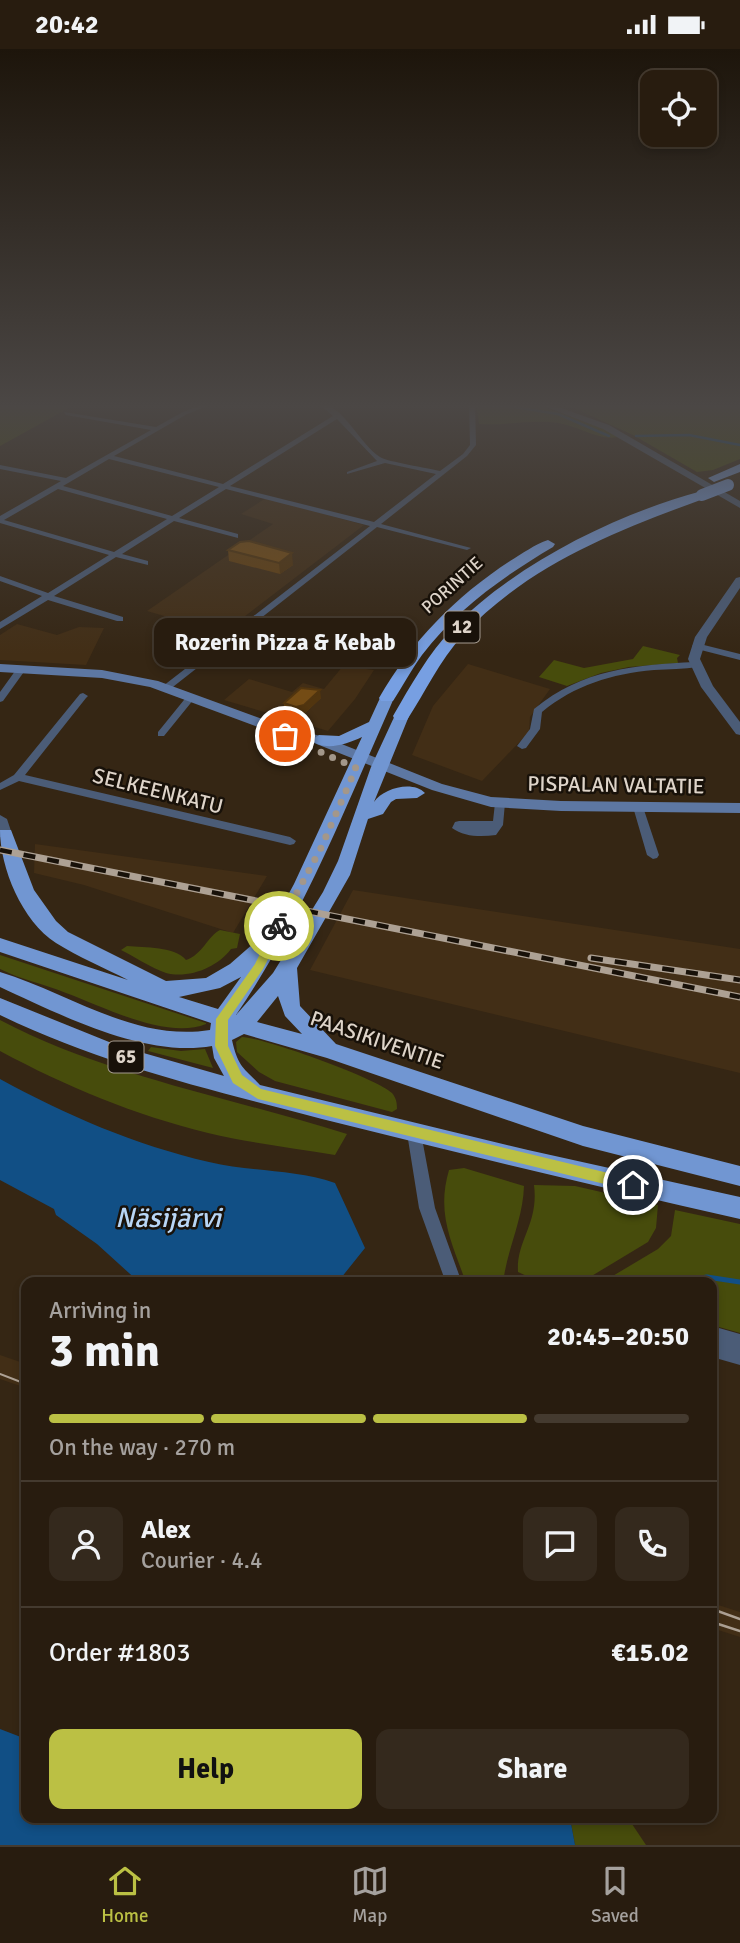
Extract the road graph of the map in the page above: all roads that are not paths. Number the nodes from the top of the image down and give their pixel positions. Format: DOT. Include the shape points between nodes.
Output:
graph roads {
  1 [pos="55,487"];
  2 [pos="59,487"];
  3 [pos="223,487"];
  4 [pos="233,487"];
  5 [pos="424,487"];
  6 [pos="690,487"];
  7 [pos="709,487"];
  8 [pos="724,487"];
  9 [pos="740,505"];
  10 [pos="173,518"];
  11 [pos="0,520"];
  12 [pos="594,522"];
  13 [pos="377,525"];
  14 [pos="564,535"];
  15 [pos="235,536"];
  16 [pos="467,548"];
  17 [pos="116,555"];
  18 [pos="145,563"];
  19 [pos="0,578"];
  20 [pos="740,580"];
  21 [pos="49,596"];
  22 [pos="120,619"];
  23 [pos="0,626"];
  24 [pos="696,646"];
  25 [pos="740,657"];
  26 [pos="695,665"];
  27 [pos="0,668"];
  28 [pos="20,669"];
  29 [pos="166,688"];
  30 [pos="83,696"];
  31 [pos="191,697"];
  32 [pos="387,698"];
  33 [pos="0,699"];
  34 [pos="401,716"];
  35 [pos="374,725"];
  36 [pos="271,727"];
  37 [pos="740,731"];
  38 [pos="161,734"];
  39 [pos="319,740"];
  40 [pos="523,746"];
  41 [pos="359,763"];
  42 [pos="378,771"];
  43 [pos="18,777"];
  44 [pos="0,787"];
  45 [pos="417,793"];
  46 [pos="496,802"];
  47 [pos="638,807"];
  48 [pos="740,808"];
  49 [pos="361,816"];
  50 [pos="498,825"];
  51 [pos="3,826"];
  52 [pos="289,841"];
  53 [pos="653,855"];
  54 [pos="273,936"];
  55 [pos="0,945"];
  56 [pos="287,964"];
  57 [pos="0,979"];
  58 [pos="118,984"];
  59 [pos="165,990"];
  60 [pos="0,1006"];
  61 [pos="186,1006"];
  62 [pos="228,1027"];
  63 [pos="329,1050"];
  64 [pos="258,1093"];
  65 [pos="414,1133"];
  66 [pos="740,1175"];
  67 [pos="740,1208"];
  68 [pos="452,1277"];
  69 [pos="717,1335"];
  70 [pos="740,1342"];
  71 [pos="717,1350"];
  72 [pos="740,1357"];
  1 -- 11 [label="street"];
  2 -- 10 [label="street"];
  3 -- 10 [label="street"];
  4 -- 13 [label="street"];
  5 -- 13 [label="street"];
  6 -- 12 [label="highway"];
  7 -- 9 [label="street"];
  8 -- 34 [label="highway, PORINTIE / 12, bridge" via="595,535 514,582 444,646"];
  10 -- 15 [label="street"];
  10 -- 17 [label="street"];
  11 -- 17 [label="street"];
  13 -- 16 [label="street"];
  13 -- 29 [label="street"];
  14 -- 32 [label="highway, PORINTIE / 12" via="505,569 457,608 421,647"];
  17 -- 18 [label="street"];
  17 -- 21 [label="street"];
  19 -- 21 [label="street"];
  20 -- 24 [label="street"];
  21 -- 22 [label="street"];
  21 -- 23 [label="street"];
  24 -- 25 [label="street"];
  24 -- 26 [label="street"];
  26 -- 37 [label="street"];
  26 -- 40 [label="street" via="618,671 575,685 537,711 535,729"];
  27 -- 28 [label="main road, PISPALAN VALTATIE"];
  28 -- 29 [label="main road, PISPALAN VALTATIE" via="116,676"];
  28 -- 33 [label="street"];
  29 -- 31 [label="main road, PISPALAN VALTATIE"];
  30 -- 43 [label="street"];
  31 -- 36 [label="main road, PISPALAN VALTATIE"];
  31 -- 38 [label="street"];
  32 -- 35 [label="highway, PORINTIE / 12"];
  34 -- 42 [label="highway, PORINTIE / 12"];
  35 -- 39 [label="highway" via="341,741"];
  35 -- 41 [label="highway, PORINTIE / 12"];
  36 -- 39 [label="main road, PISPALAN VALTATIE"];
  36 -- 41 [label="main road, PISPALAN VALTATIE" via="298,743"];
  39 -- 41 [label="main road, PISPALAN VALTATIE"];
  41 -- 42 [label="main road, PISPALAN VALTATIE"];
  41 -- 54 [label="highway, PORINTIE / 12" via="321,848"];
  42 -- 45 [label="main road, PISPALAN VALTATIE"];
  42 -- 46 [label="main road, PISPALAN VALTATIE"];
  42 -- 49 [label="highway, PORINTIE / 12"];
  43 -- 44 [label="street"];
  43 -- 52 [label="street, SELKEENKATU"];
  45 -- 46 [label="main road, PISPALAN VALTATIE"];
  45 -- 49 [label="highway" via="393,794 377,810"];
  46 -- 47 [label="main road, PISPALAN VALTATIE"];
  46 -- 50 [label="street"];
  47 -- 48 [label="main road, PISPALAN VALTATIE"];
  47 -- 53 [label="street"];
  49 -- 56 [label="highway, PORINTIE / 12" via="342,873"];
  51 -- 59 [label="highway" via="21,887 48,926"];
  54 -- 59 [label="highway, 12" via="236,972 217,983"];
  54 -- 62 [label="highway"];
  55 -- 58 [label="highway, PAASIKIVENTIE / 12"];
  56 -- 62 [label="highway, PORINTIE / 12" via="256,1008"];
  56 -- 63 [label="highway" via="293,1012"];
  57 -- 62 [label="highway" via="146,1035 188,1040"];
  58 -- 59 [label="highway, 12"];
  58 -- 61 [label="highway, PAASIKIVENTIE"];
  59 -- 61 [label="highway"];
  60 -- 64 [label="highway, 65" via="86,1045"];
  61 -- 62 [label="highway, PAASIKIVENTIE"];
  62 -- 63 [label="highway, PAASIKIVENTIE"];
  62 -- 64 [label="highway" via="225,1058 237,1079"];
  63 -- 66 [label="highway, PAASIKIVENTIE" via="583,1136"];
  64 -- 65 [label="highway, 65"];
  65 -- 67 [label="highway, 65"];
  65 -- 68 [label="street" via="427,1208"];
  69 -- 70 [label="street"];
  71 -- 72 [label="street"];
}
